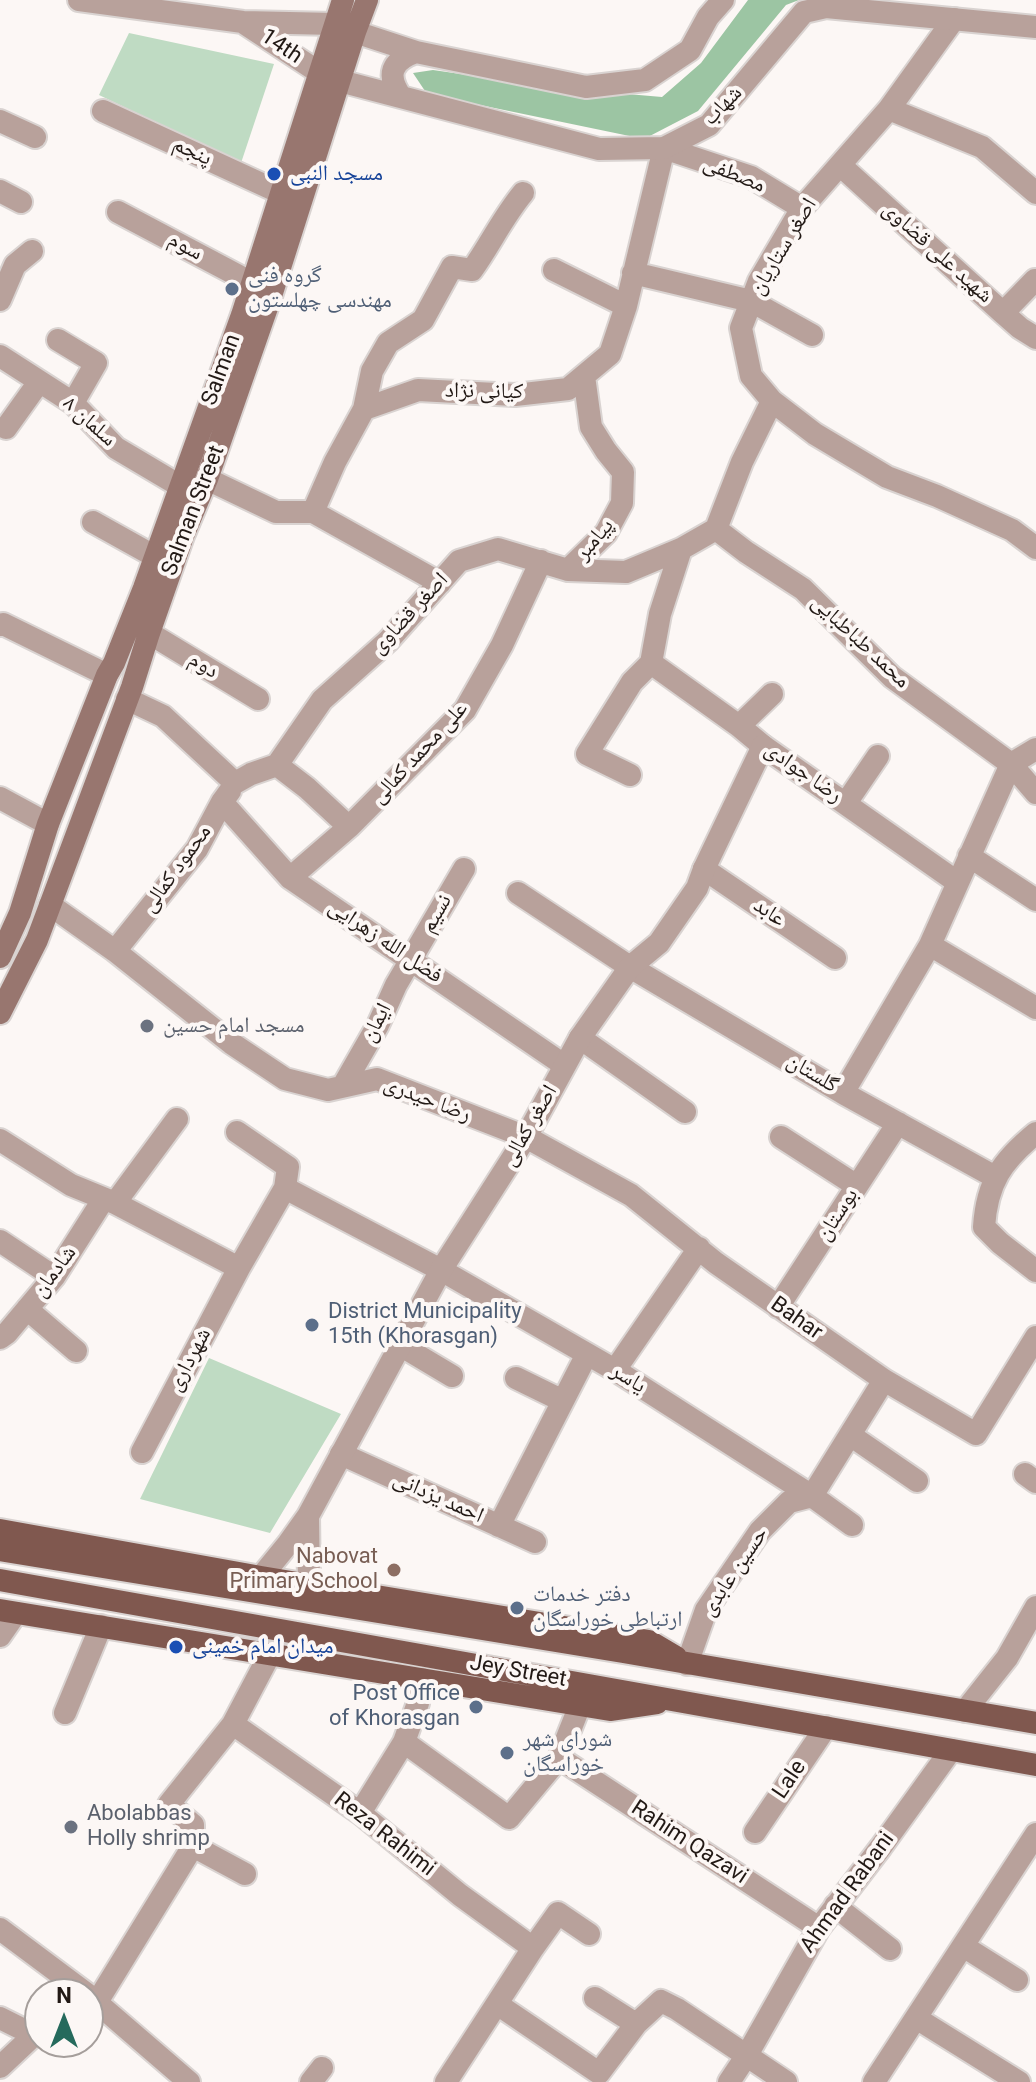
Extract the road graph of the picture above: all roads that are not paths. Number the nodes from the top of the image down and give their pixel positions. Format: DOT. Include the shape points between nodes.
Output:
graph roads {
  1 [pos="79,0"];
  2 [pos="343,0"];
  3 [pos="367,0"];
  4 [pos="723,0"];
  5 [pos="954,19"];
  6 [pos="243,22"];
  7 [pos="1036,27"];
  8 [pos="345,28"];
  9 [pos="416,52"];
  10 [pos="330,77"];
  11 [pos="401,97"];
  12 [pos="889,109"];
  13 [pos="103,111"];
  14 [pos="0,121"];
  15 [pos="35,137"];
  16 [pos="664,148"];
  17 [pos="840,165"];
  18 [pos="0,191"];
  19 [pos="281,193"];
  20 [pos="523,193"];
  21 [pos="1036,193"];
  22 [pos="21,202"];
  23 [pos="802,208"];
  24 [pos="118,212"];
  25 [pos="32,251"];
  26 [pos="554,270"];
  27 [pos="633,273"];
  28 [pos="1035,280"];
  29 [pos="252,283"];
  30 [pos="0,300"];
  31 [pos="751,301"];
  32 [pos="626,306"];
  33 [pos="1003,313"];
  34 [pos="812,335"];
  35 [pos="1036,338"];
  36 [pos="58,340"];
  37 [pos="0,356"];
  38 [pos="584,376"];
  39 [pos="39,382"];
  40 [pos="772,401"];
  41 [pos="73,403"];
  42 [pos="364,409"];
  43 [pos="6,428"];
  44 [pos="207,479"];
  45 [pos="180,486"];
  46 [pos="313,512"];
  47 [pos="93,522"];
  48 [pos="716,529"];
  49 [pos="1036,548"];
  50 [pos="681,549"];
  51 [pos="154,556"];
  52 [pos="541,561"];
  53 [pos="568,570"];
  54 [pos="440,583"];
  55 [pos="0,625"];
  56 [pos="139,628"];
  57 [pos="651,663"];
  58 [pos="107,675"];
  59 [pos="772,694"];
  60 [pos="127,699"];
  61 [pos="258,699"];
  62 [pos="739,726"];
  63 [pos="763,746"];
  64 [pos="1036,749"];
  65 [pos="878,756"];
  66 [pos="1011,764"];
  67 [pos="277,765"];
  68 [pos="630,775"];
  69 [pos="235,783"];
  70 [pos="1036,793"];
  71 [pos="0,798"];
  72 [pos="222,802"];
  73 [pos="846,803"];
  74 [pos="48,824"];
  75 [pos="349,827"];
  76 [pos="969,856"];
  77 [pos="464,869"];
  78 [pos="704,869"];
  79 [pos="290,878"];
  80 [pos="957,882"];
  81 [pos="518,893"];
  82 [pos="1036,900"];
  83 [pos="50,905"];
  84 [pos="930,945"];
  85 [pos="115,951"];
  86 [pos="0,957"];
  87 [pos="835,958"];
  88 [pos="411,959"];
  89 [pos="630,967"];
  90 [pos="1036,1008"];
  91 [pos="0,1013"];
  92 [pos="580,1038"];
  93 [pos="564,1065"];
  94 [pos="343,1086"];
  95 [pos="843,1093"];
  96 [pos="685,1112"];
  97 [pos="177,1119"];
  98 [pos="898,1123"];
  99 [pos="237,1132"];
  100 [pos="1036,1133"];
  101 [pos="526,1137"];
  102 [pos="781,1137"];
  103 [pos="0,1140"];
  104 [pos="995,1177"];
  105 [pos="857,1186"];
  106 [pos="285,1188"];
  107 [pos="109,1202"];
  108 [pos="0,1241"];
  109 [pos="699,1248"];
  110 [pos="239,1268"];
  111 [pos="441,1270"];
  112 [pos="1036,1271"];
  113 [pos="54,1277"];
  114 [pos="778,1307"];
  115 [pos="27,1309"];
  116 [pos="1036,1337"];
  117 [pos="0,1338"];
  118 [pos="400,1345"];
  119 [pos="76,1351"];
  120 [pos="587,1354"];
  121 [pos="615,1370"];
  122 [pos="452,1376"];
  123 [pos="516,1378"];
  124 [pos="884,1380"];
  125 [pos="563,1401"];
  126 [pos="850,1435"];
  127 [pos="142,1452"];
  128 [pos="341,1454"];
  129 [pos="917,1481"];
  130 [pos="812,1496"];
  131 [pos="308,1516"];
  132 [pos="852,1525"];
  133 [pos="499,1526"];
  134 [pos="0,1530"];
  135 [pos="535,1542"];
  136 [pos="0,1550"];
  137 [pos="261,1577"];
  138 [pos="0,1580"];
  139 [pos="309,1584"];
  140 [pos="1036,1607"];
  141 [pos="8,1611"];
  142 [pos="101,1626"];
  143 [pos="0,1636"];
  144 [pos="270,1654"];
  145 [pos="687,1664"];
  146 [pos="422,1679"];
  147 [pos="677,1700"];
  148 [pos="580,1705"];
  149 [pos="965,1711"];
  150 [pos="65,1713"];
  151 [pos="1036,1723"];
  152 [pos="233,1724"];
  153 [pos="826,1727"];
  154 [pos="404,1742"];
  155 [pos="951,1750"];
  156 [pos="559,1758"];
  157 [pos="1036,1765"];
  158 [pos="360,1813"];
  159 [pos="755,1832"];
  160 [pos="1036,1834"];
  161 [pos="193,1846"];
  162 [pos="1027,1867"];
  163 [pos="245,1874"];
  164 [pos="835,1906"];
  165 [pos="819,1928"];
  166 [pos="0,1929"];
  167 [pos="589,1934"];
  168 [pos="963,1946"];
  169 [pos="533,1948"];
  170 [pos="890,1949"];
  171 [pos="52,1978"];
  172 [pos="104,1978"];
  173 [pos="1017,1980"];
  174 [pos="595,1998"];
  175 [pos="497,2004"];
  176 [pos="104,2008"];
  177 [pos="0,2018"];
  178 [pos="916,2018"];
  179 [pos="636,2024"];
  180 [pos="24,2025"];
  181 [pos="24,2042"];
  182 [pos="747,2055"];
  183 [pos="0,2067"];
  184 [pos="597,2078"];
  185 [pos="189,2082"];
  186 [pos="446,2082"];
  187 [pos="729,2082"];
  188 [pos="786,2082"];
  189 [pos="874,2082"];
  190 [pos="1019,2082"];
  1 -- 6 [label="street, 14th"];
  2 -- 8 [label="main road"];
  3 -- 8 [label="main road, Salman Street"];
  4 -- 9 [label="street" via="690,50 645,80 586,87"];
  5 -- 7 [label="street, شهاب"];
  5 -- 12 [label="street, اصغر ستاریان"];
  5 -- 16 [label="street, شهاب" via="826,7 804,12 709,125"];
  6 -- 8 [label="street, 14th"];
  6 -- 10 [label="street, 14th"];
  8 -- 9 [label="street"];
  8 -- 10 [label="main road, Salman Street"];
  9 -- 11 [label="street" via="401,57 392,69 392,85"];
  10 -- 11 [label="street, شهاب"];
  10 -- 19 [label="main road, Salman"];
  10 -- 44 [label="main road, Salman Street" via="271,296"];
  11 -- 16 [label="street, شهاب" via="599,149"];
  12 -- 17 [label="street, اصغر ستاریان"];
  12 -- 21 [label="street" via="982,147"];
  13 -- 19 [label="street, پنجم"];
  14 -- 15 [label="street"];
  16 -- 23 [label="street, مصطفی" via="751,177"];
  16 -- 27 [label="street, کیانی نژاد"];
  17 -- 23 [label="street, اصغر ستاریان"];
  17 -- 33 [label="street, شهید علی قضاوی"];
  18 -- 22 [label="street"];
  19 -- 29 [label="main road, Salman"];
  20 -- 42 [label="street" via="472,270 452,267 423,320 388,343 372,371"];
  23 -- 31 [label="street, اصغر ستاریان"];
  24 -- 29 [label="street, سوم"];
  25 -- 30 [label="street" via="15,265"];
  26 -- 32 [label="street"];
  27 -- 31 [label="street"];
  27 -- 32 [label="street, کیانی نژاد"];
  28 -- 33 [label="street"];
  29 -- 45 [label="main road, Salman"];
  31 -- 34 [label="street"];
  31 -- 40 [label="street, اصغر ستاریان" via="741,328 751,376"];
  32 -- 38 [label="street, کیانی نژاد" via="610,354"];
  33 -- 35 [label="street, شهید علی قضاوی"];
  36 -- 41 [label="street" via="96,363"];
  37 -- 39 [label="street, سلمان ۸"];
  38 -- 42 [label="street, کیانی نژاد" via="568,389 515,395 418,390"];
  38 -- 53 [label="street, پیامبر" via="591,427 623,472 622,503 606,533"];
  39 -- 41 [label="street, سلمان ۸"];
  39 -- 43 [label="street"];
  40 -- 48 [label="street"];
  40 -- 49 [label="street, اصغر ستاریان" via="887,477 1012,530"];
  41 -- 45 [label="street, سلمان ۸" via="116,448"];
  42 -- 46 [label="street"];
  44 -- 46 [label="street" via="276,512"];
  44 -- 56 [label="main road, Salman Street"];
  45 -- 51 [label="main road, Salman"];
  46 -- 54 [label="street"];
  47 -- 51 [label="street"];
  48 -- 50 [label="street, اصغر قضاوی"];
  48 -- 66 [label="street, محمد طباطبایی" via="803,589 892,677"];
  50 -- 53 [label="street, اصغر قضاوی" via="626,572"];
  50 -- 57 [label="street"];
  51 -- 56 [label="main road, Salman"];
  52 -- 53 [label="street, اصغر قضاوی"];
  52 -- 54 [label="street, اصغر قضاوی" via="498,549 459,561"];
  52 -- 75 [label="street, علی محمد کمالی" via="465,710"];
  54 -- 67 [label="street, اصغر قضاوی" via="388,641 322,700"];
  55 -- 58 [label="street"];
  56 -- 58 [label="main road, Salman"];
  56 -- 60 [label="main road, Salman Street"];
  56 -- 61 [label="street, دوم"];
  57 -- 62 [label="street, رضا جوادی"];
  57 -- 68 [label="street" via="632,682 587,754"];
  58 -- 74 [label="main road, Salman"];
  59 -- 62 [label="street"];
  60 -- 69 [label="street" via="163,716"];
  60 -- 83 [label="main road, Salman Street"];
  62 -- 63 [label="street, رضا جوادی"];
  63 -- 73 [label="street, رضا جوادی"];
  63 -- 78 [label="street, اصغر کمالی"];
  64 -- 66 [label="street"];
  65 -- 73 [label="street"];
  66 -- 70 [label="street, محمد طباطبایی"];
  66 -- 76 [label="street"];
  67 -- 69 [label="street"];
  67 -- 75 [label="street"];
  69 -- 72 [label="street, محمود کمالی"];
  71 -- 74 [label="street"];
  72 -- 79 [label="street, فضل الله زهرایی"];
  72 -- 85 [label="street, محمود کمالی" via="197,849"];
  73 -- 80 [label="street, رضا جوادی"];
  74 -- 86 [label="main road, Salman"];
  75 -- 79 [label="street, علی محمد کمالی"];
  76 -- 80 [label="street"];
  76 -- 82 [label="street"];
  77 -- 88 [label="street, نسیم"];
  78 -- 87 [label="street, عابد"];
  78 -- 89 [label="street, اصغر کمالی" via="659,943"];
  79 -- 88 [label="street, فضل الله زهرایی"];
  80 -- 84 [label="street"];
  81 -- 89 [label="street, گلستان"];
  83 -- 85 [label="street, رضا حیدری"];
  83 -- 91 [label="main road, Salman Street"];
  84 -- 90 [label="street"];
  84 -- 95 [label="street"];
  85 -- 94 [label="street, رضا حیدری" via="285,1079 328,1090"];
  88 -- 93 [label="street, فضل الله زهرایی"];
  88 -- 94 [label="street, ایمان"];
  89 -- 92 [label="street, اصغر کمالی"];
  89 -- 95 [label="street, گلستان"];
  92 -- 93 [label="street, اصغر کمالی"];
  92 -- 96 [label="street"];
  93 -- 101 [label="street, اصغر کمالی"];
  94 -- 101 [label="street, رضا حیدری" via="377,1079"];
  95 -- 98 [label="street, گلستان"];
  97 -- 107 [label="street, شادمان"];
  98 -- 104 [label="street, گلستان"];
  98 -- 105 [label="street, بوستان"];
  99 -- 106 [label="street" via="288,1167"];
  100 -- 104 [label="street"];
  101 -- 109 [label="street, Bahar" via="631,1195"];
  101 -- 111 [label="street, اصغر کمالی"];
  102 -- 105 [label="street"];
  103 -- 107 [label="street" via="71,1185"];
  104 -- 112 [label="street" via="984,1227"];
  105 -- 114 [label="street, بوستان"];
  106 -- 110 [label="street, شهرداری"];
  106 -- 111 [label="street, یاسر"];
  107 -- 110 [label="street"];
  107 -- 113 [label="street, شادمان"];
  108 -- 113 [label="street"];
  109 -- 114 [label="street, Bahar"];
  109 -- 121 [label="street"];
  110 -- 127 [label="street, شهرداری"];
  111 -- 118 [label="street, اصغر کمالی"];
  111 -- 120 [label="street, یاسر"];
  113 -- 115 [label="street, شادمان"];
  114 -- 124 [label="street, Bahar"];
  115 -- 117 [label="street, شادمان"];
  115 -- 119 [label="street"];
  116 -- 124 [label="street, Bahar" via="976,1434"];
  118 -- 122 [label="street"];
  118 -- 128 [label="street, اصغر کمالی"];
  120 -- 121 [label="street, یاسر"];
  120 -- 125 [label="street"];
  121 -- 130 [label="street, یاسر"];
  123 -- 125 [label="street"];
  124 -- 126 [label="street"];
  125 -- 133 [label="street"];
  126 -- 129 [label="street"];
  126 -- 130 [label="street"];
  128 -- 131 [label="street, اصغر کمالی"];
  128 -- 133 [label="street, احمد یزدانی"];
  130 -- 132 [label="street, یاسر"];
  130 -- 145 [label="street, حسین عابدی" via="789,1502 760,1531 706,1610"];
  131 -- 137 [label="street, اصغر کمالی"];
  131 -- 139 [label="street"];
  133 -- 135 [label="street, احمد یزدانی"];
  134 -- 137 [label="main road"];
  136 -- 145 [label="main road, Jey Street"];
  137 -- 139 [label="main road"];
  138 -- 147 [label="main road, Jey Street"];
  139 -- 145 [label="main road" via="649,1641"];
  140 -- 149 [label="street" via="1007,1658"];
  141 -- 142 [label="main road"];
  141 -- 143 [label="street"];
  142 -- 144 [label="main road"];
  142 -- 150 [label="street"];
  144 -- 146 [label="main road"];
  144 -- 152 [label="street"];
  145 -- 149 [label="main road, Jey Street"];
  146 -- 148 [label="main road"];
  146 -- 154 [label="street"];
  147 -- 148 [label="main road" via="610,1710"];
  147 -- 153 [label="main road, Jey Street"];
  148 -- 156 [label="street"];
  149 -- 151 [label="main road, Jey Street"];
  152 -- 158 [label="street, Reza Rahimi"];
  152 -- 161 [label="street" via="169,1804 193,1825"];
  153 -- 155 [label="main road, Jey Street"];
  153 -- 159 [label="street, Lale"];
  154 -- 156 [label="street" via="509,1818"];
  154 -- 158 [label="street"];
  155 -- 157 [label="main road, Jey Street"];
  155 -- 164 [label="street, Ahmad Rabani"];
  156 -- 165 [label="street, Rahim Qazavi"];
  158 -- 169 [label="street, Reza Rahimi"];
  160 -- 162 [label="street"];
  161 -- 163 [label="street"];
  161 -- 172 [label="street"];
  162 -- 168 [label="street"];
  164 -- 165 [label="street, Ahmad Rabani"];
  164 -- 170 [label="street"];
  165 -- 182 [label="street, Ahmad Rabani"];
  166 -- 171 [label="street"];
  167 -- 169 [label="street" via="558,1913"];
  168 -- 173 [label="street"];
  168 -- 178 [label="street"];
  169 -- 175 [label="street"];
  174 -- 179 [label="street"];
  175 -- 184 [label="street"];
  175 -- 186 [label="street"];
  176 -- 185 [label="street"];
  177 -- 180 [label="street"];
  178 -- 189 [label="street"];
  178 -- 190 [label="street"];
  179 -- 182 [label="street" via="661,2001"];
  179 -- 184 [label="street"];
  181 -- 183 [label="street"];
  182 -- 187 [label="street, Ahmad Rabani"];
  182 -- 188 [label="street"];
}
